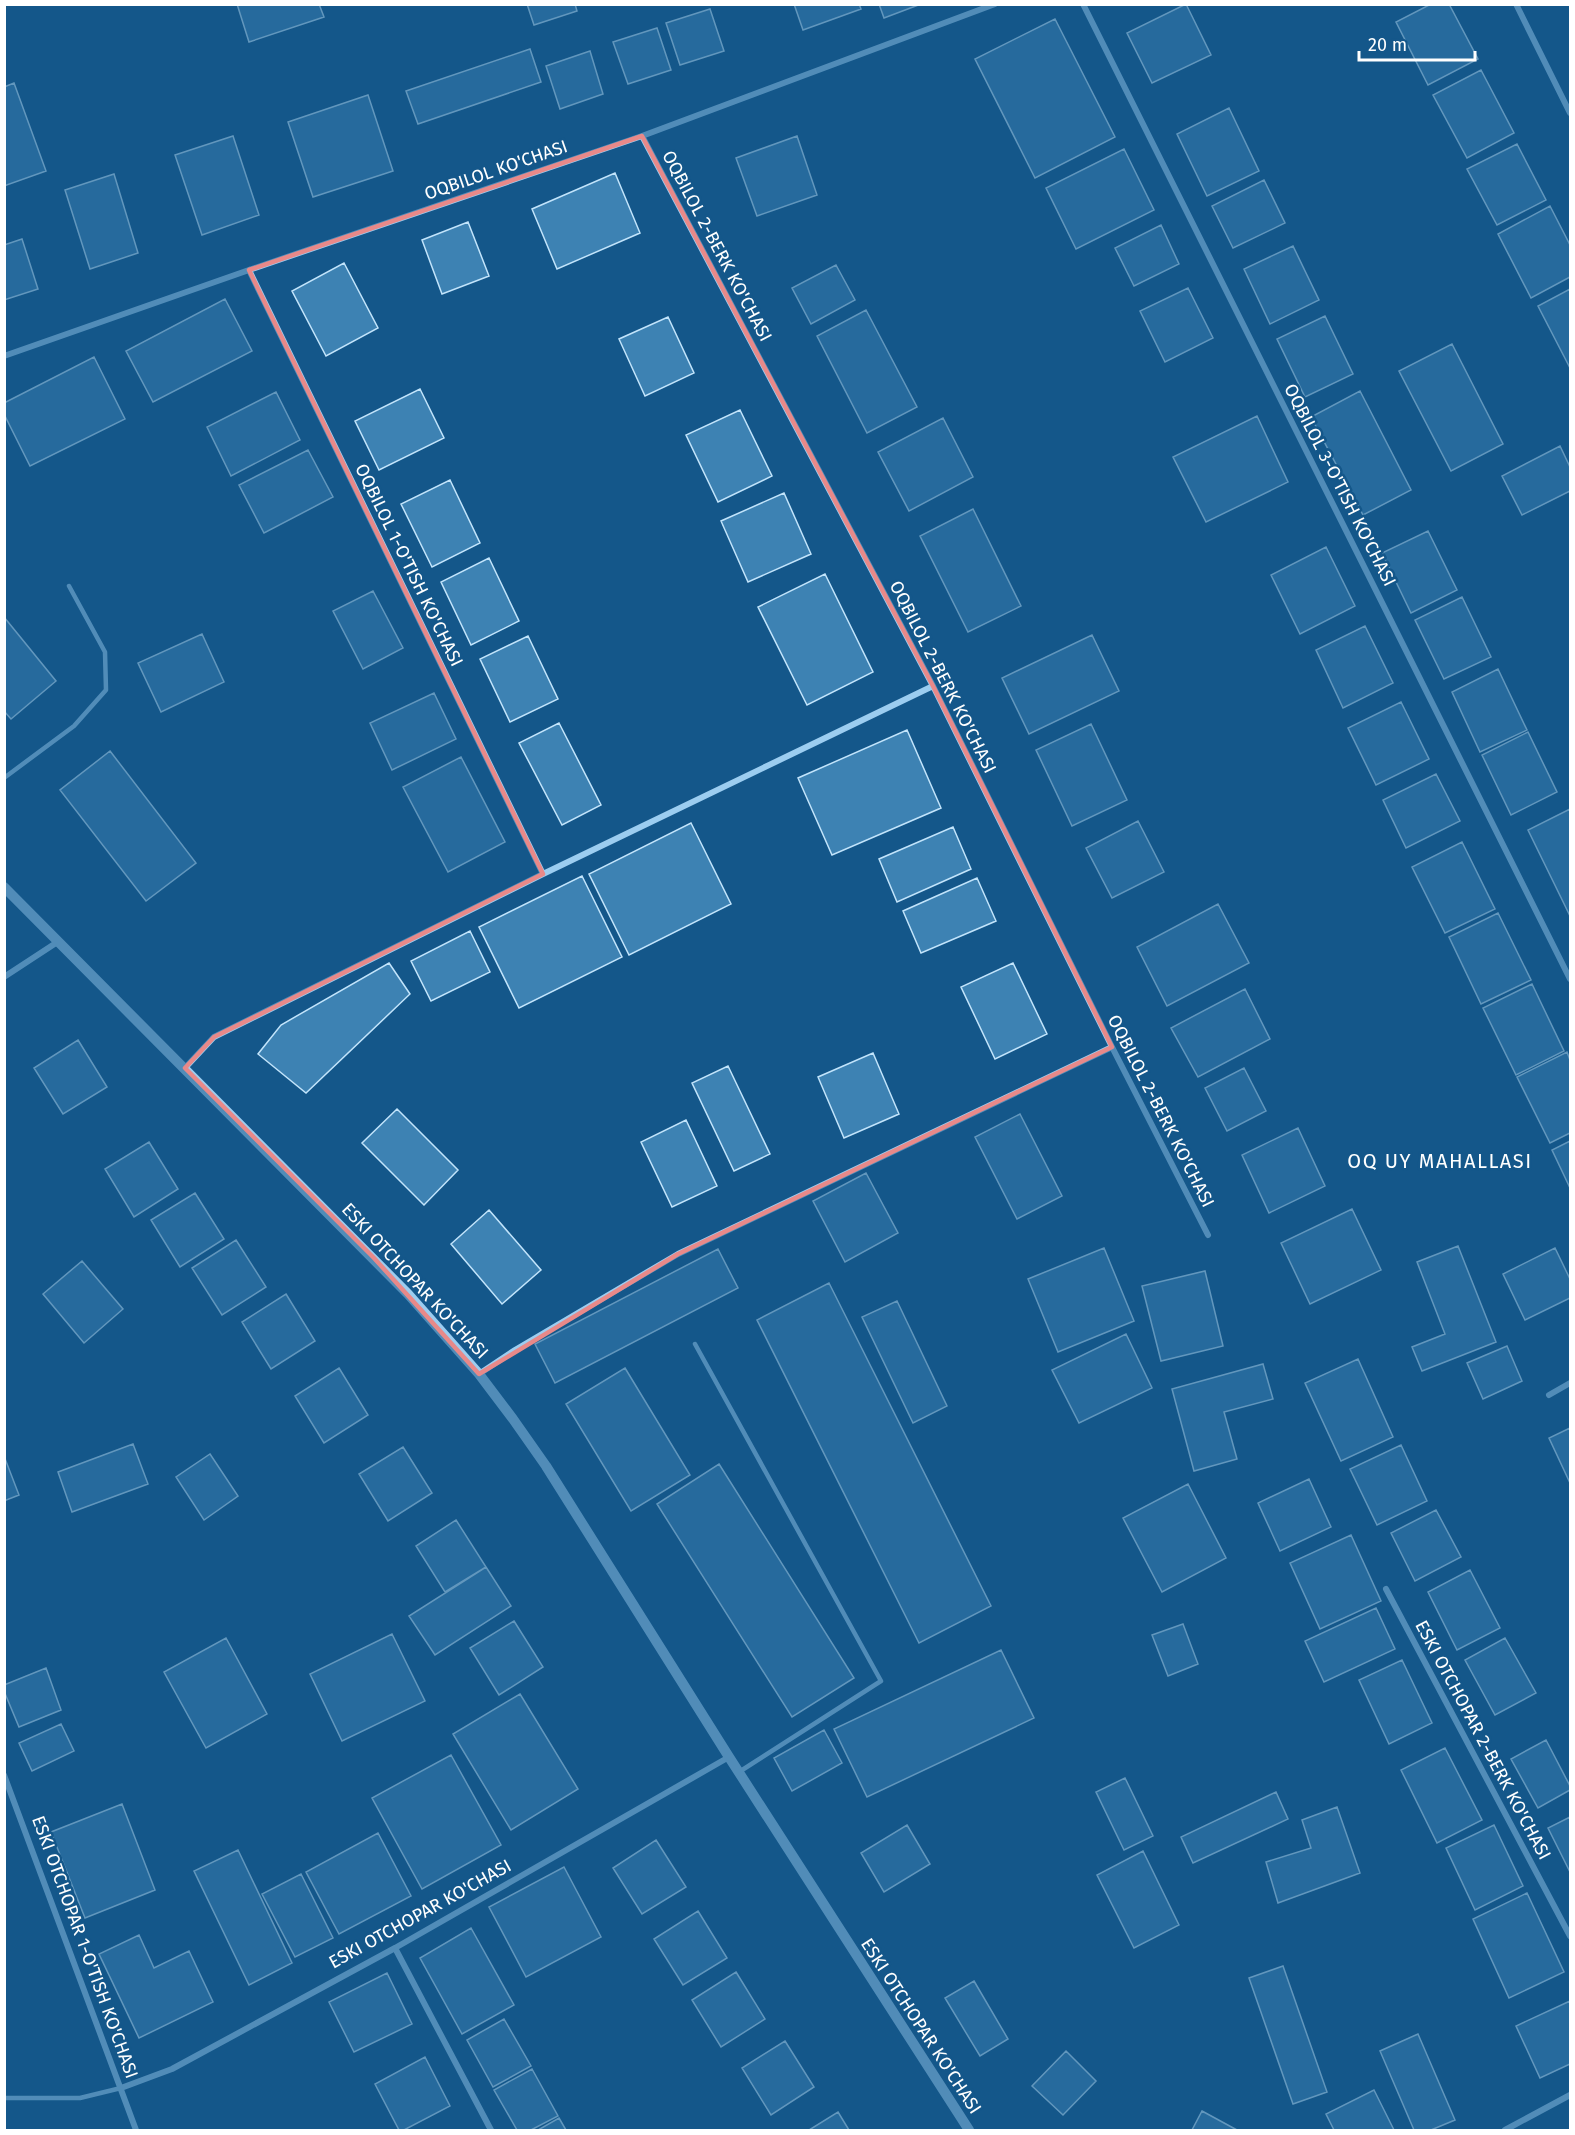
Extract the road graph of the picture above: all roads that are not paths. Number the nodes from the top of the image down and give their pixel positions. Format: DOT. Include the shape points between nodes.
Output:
graph roads {
  1 [pos="995,4"];
  2 [pos="1083,4"];
  3 [pos="1516,4"];
  4 [pos="1570,113"];
  5 [pos="642,136"];
  6 [pos="249,270"];
  7 [pos="4,356"];
  8 [pos="69,586"];
  9 [pos="933,686"];
  10 [pos="4,778"];
  11 [pos="543,874"];
  12 [pos="4,887"];
  13 [pos="59,941"];
  14 [pos="4,977"];
  15 [pos="1570,979"];
  16 [pos="1112,1047"];
  17 [pos="185,1068"];
  18 [pos="1208,1235"];
  19 [pos="695,1344"];
  20 [pos="479,1374"];
  21 [pos="1570,1383"];
  22 [pos="1549,1395"];
  23 [pos="1386,1589"];
  24 [pos="729,1757"];
  25 [pos="739,1772"];
  26 [pos="4,1775"];
  27 [pos="1570,1936"];
  28 [pos="395,1948"];
  29 [pos="121,2088"];
  30 [pos="1570,2095"];
  31 [pos="4,2098"];
  32 [pos="136,2130"];
  33 [pos="491,2130"];
  34 [pos="969,2130"];
  35 [pos="1505,2130"];
  1 -- 5 [label="street, OQBILOL KO'CHASI"];
  2 -- 15 [label="street, OQBILOL 3-O'TISH KO'CHASI"];
  3 -- 4 [label="street"];
  5 -- 6 [label="street, OQBILOL KO'CHASI"];
  5 -- 9 [label="street, OQBILOL 2-BERK KO'CHASI"];
  6 -- 7 [label="street, OQBILOL KO'CHASI"];
  6 -- 11 [label="street, OQBILOL 1-O'TISH KO'CHASI"];
  8 -- 10 [label="lane" via="105,652 106,690 74,726"];
  9 -- 11 [label="street"];
  9 -- 16 [label="street, OQBILOL 2-BERK KO'CHASI"];
  11 -- 17 [label="street" via="214,1037"];
  12 -- 13 [label="street, ESKI OTCHOPAR KO'CHASI"];
  13 -- 14 [label="street"];
  13 -- 17 [label="street, ESKI OTCHOPAR KO'CHASI"];
  16 -- 18 [label="street, OQBILOL 2-BERK KO'CHASI"];
  16 -- 20 [label="street" via="678,1254"];
  17 -- 20 [label="street, ESKI OTCHOPAR KO'CHASI" via="381,1265"];
  19 -- 25 [label="lane" via="881,1681"];
  20 -- 24 [label="street, ESKI OTCHOPAR KO'CHASI" via="546,1466"];
  21 -- 22 [label="street"];
  23 -- 27 [label="street, ESKI OTCHOPAR 2-BERK KO'CHASI"];
  24 -- 25 [label="street, ESKI OTCHOPAR KO'CHASI"];
  24 -- 28 [label="street, ESKI OTCHOPAR KO'CHASI"];
  25 -- 34 [label="street, ESKI OTCHOPAR KO'CHASI"];
  26 -- 29 [label="street, ESKI OTCHOPAR 1-O'TISH KO'CHASI"];
  28 -- 29 [label="street, ESKI OTCHOPAR KO'CHASI" via="172,2069"];
  28 -- 33 [label="street"];
  29 -- 31 [label="lane" via="80,2098"];
  29 -- 32 [label="street, ESKI OTCHOPAR 1-O'TISH KO'CHASI"];
  30 -- 35 [label="street"];
}
